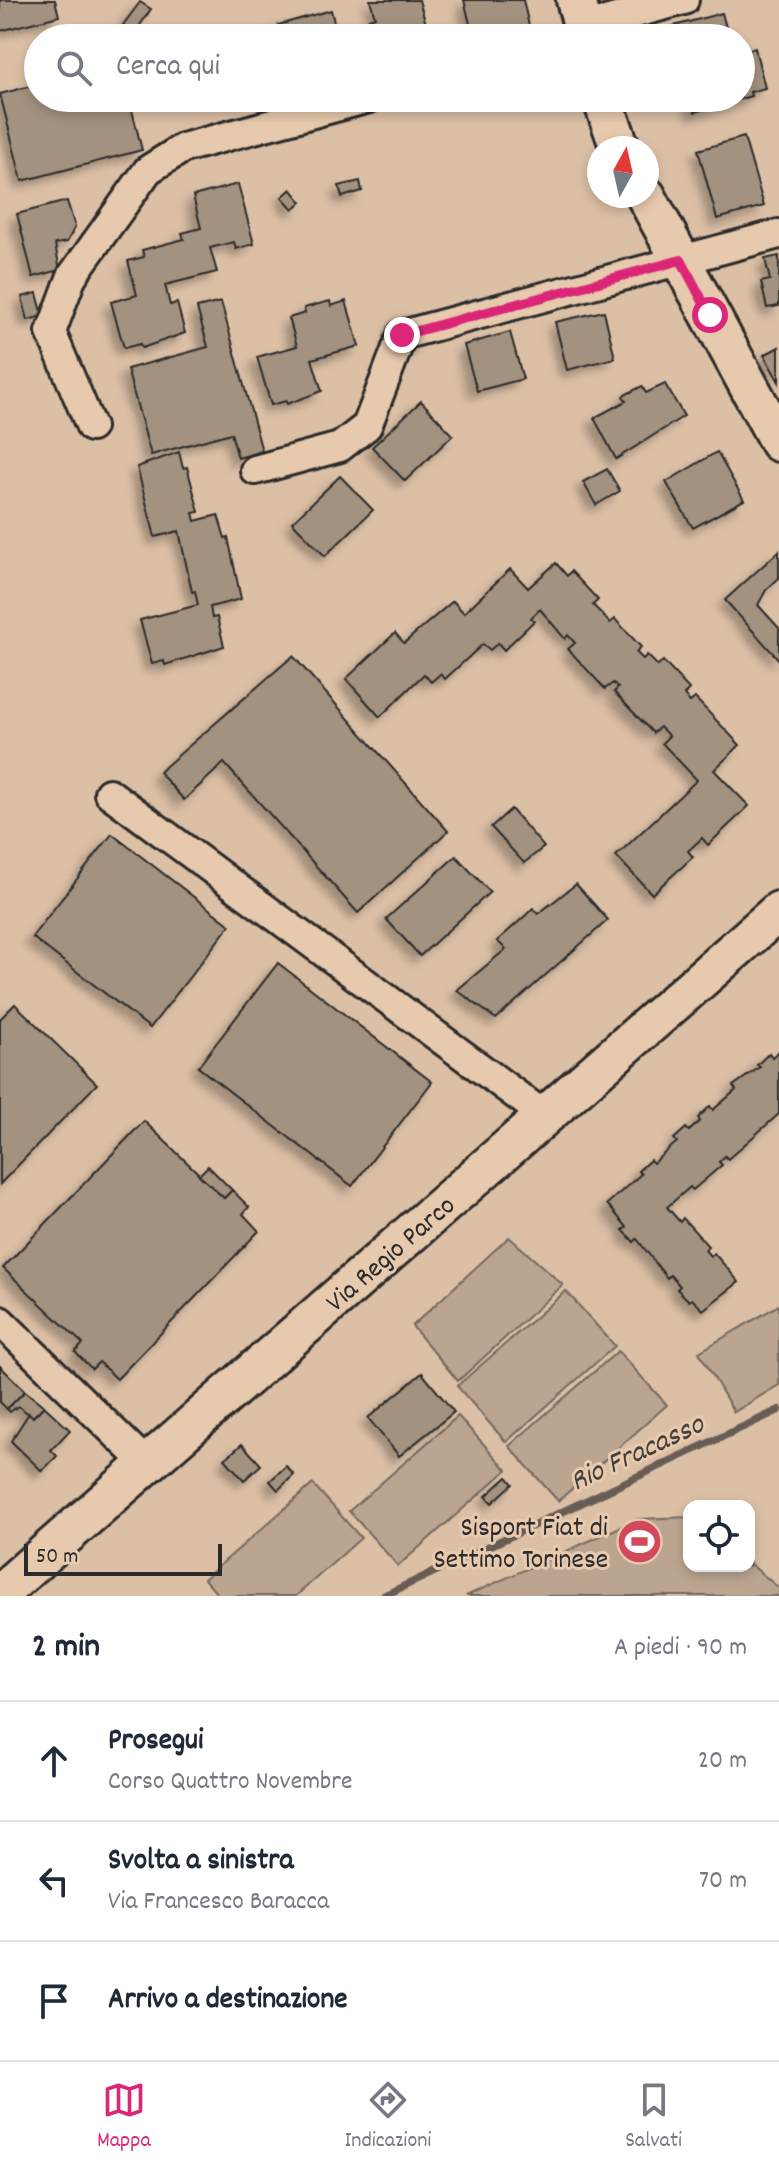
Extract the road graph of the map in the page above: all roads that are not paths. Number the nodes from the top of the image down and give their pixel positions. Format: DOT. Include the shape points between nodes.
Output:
graph roads {
  1 [pos="684,0"];
  2 [pos="582,22"];
  3 [pos="317,112"];
  4 [pos="607,112"];
  5 [pos="616,136"];
  6 [pos="653,208"];
  7 [pos="779,234"];
  8 [pos="681,260"];
  9 [pos="91,427"];
  10 [pos="779,442"];
  11 [pos="255,470"];
  12 [pos="109,793"];
  13 [pos="779,911"];
  14 [pos="545,1116"];
  15 [pos="0,1321"];
  16 [pos="147,1464"];
  17 [pos="0,1593"];
  1 -- 2 [label="street"];
  3 -- 9 [label="street" via="183,148 148,170 72,276 51,332"];
  4 -- 5 [label="street"];
  6 -- 8 [label="street"];
  7 -- 8 [label="street"];
  8 -- 10 [label="street"];
  8 -- 11 [label="street" via="402,335 367,426 340,447"];
  12 -- 14 [label="street"];
  13 -- 14 [label="street, Via Regio Parco"];
  14 -- 16 [label="street, Via Regio Parco"];
  15 -- 16 [label="street"];
  16 -- 17 [label="street, Via Regio Parco"];
}
